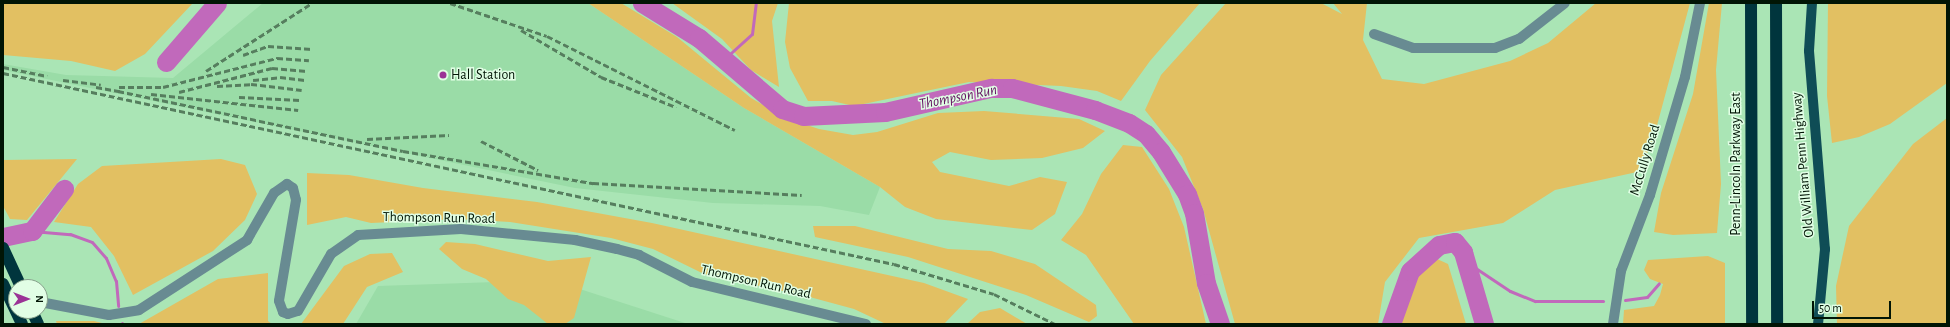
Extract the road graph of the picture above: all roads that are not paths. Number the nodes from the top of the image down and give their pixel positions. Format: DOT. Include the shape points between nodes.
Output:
graph roads {
  1 [pos="1565,3"];
  2 [pos="1700,3"];
  3 [pos="1751,3"];
  4 [pos="1776,3"];
  5 [pos="1812,3"];
  6 [pos="1374,34"];
  7 [pos="3,248"];
  8 [pos="17,279"];
  9 [pos="3,284"];
  10 [pos="48,304"];
  11 [pos="22,324"];
  12 [pos="866,324"];
  13 [pos="1613,324"];
  14 [pos="1752,324"];
  15 [pos="1777,324"];
  16 [pos="1818,324"];
  1 -- 6 [label="street" via="1519,39 1495,48 1414,48"];
  2 -- 13 [label="street, McCully Road" via="1685,77 1650,194 1621,271"];
  3 -- 14 [label="highway, Penn-Lincoln Parkway East"];
  4 -- 15 [label="highway"];
  5 -- 16 [label="main road, Old William Penn Highway" via="1809,58 1825,249"];
  7 -- 8 [label="highway"];
  9 -- 11 [label="highway, bridge"];
  10 -- 12 [label="street, Thompson Run Road" via="109,315 139,310 247,240 274,193 287,184 293,188 296,200 279,301 284,312 288,314 298,311 331,254 358,235 461,229 576,240 617,249 639,255 692,282"];
}
